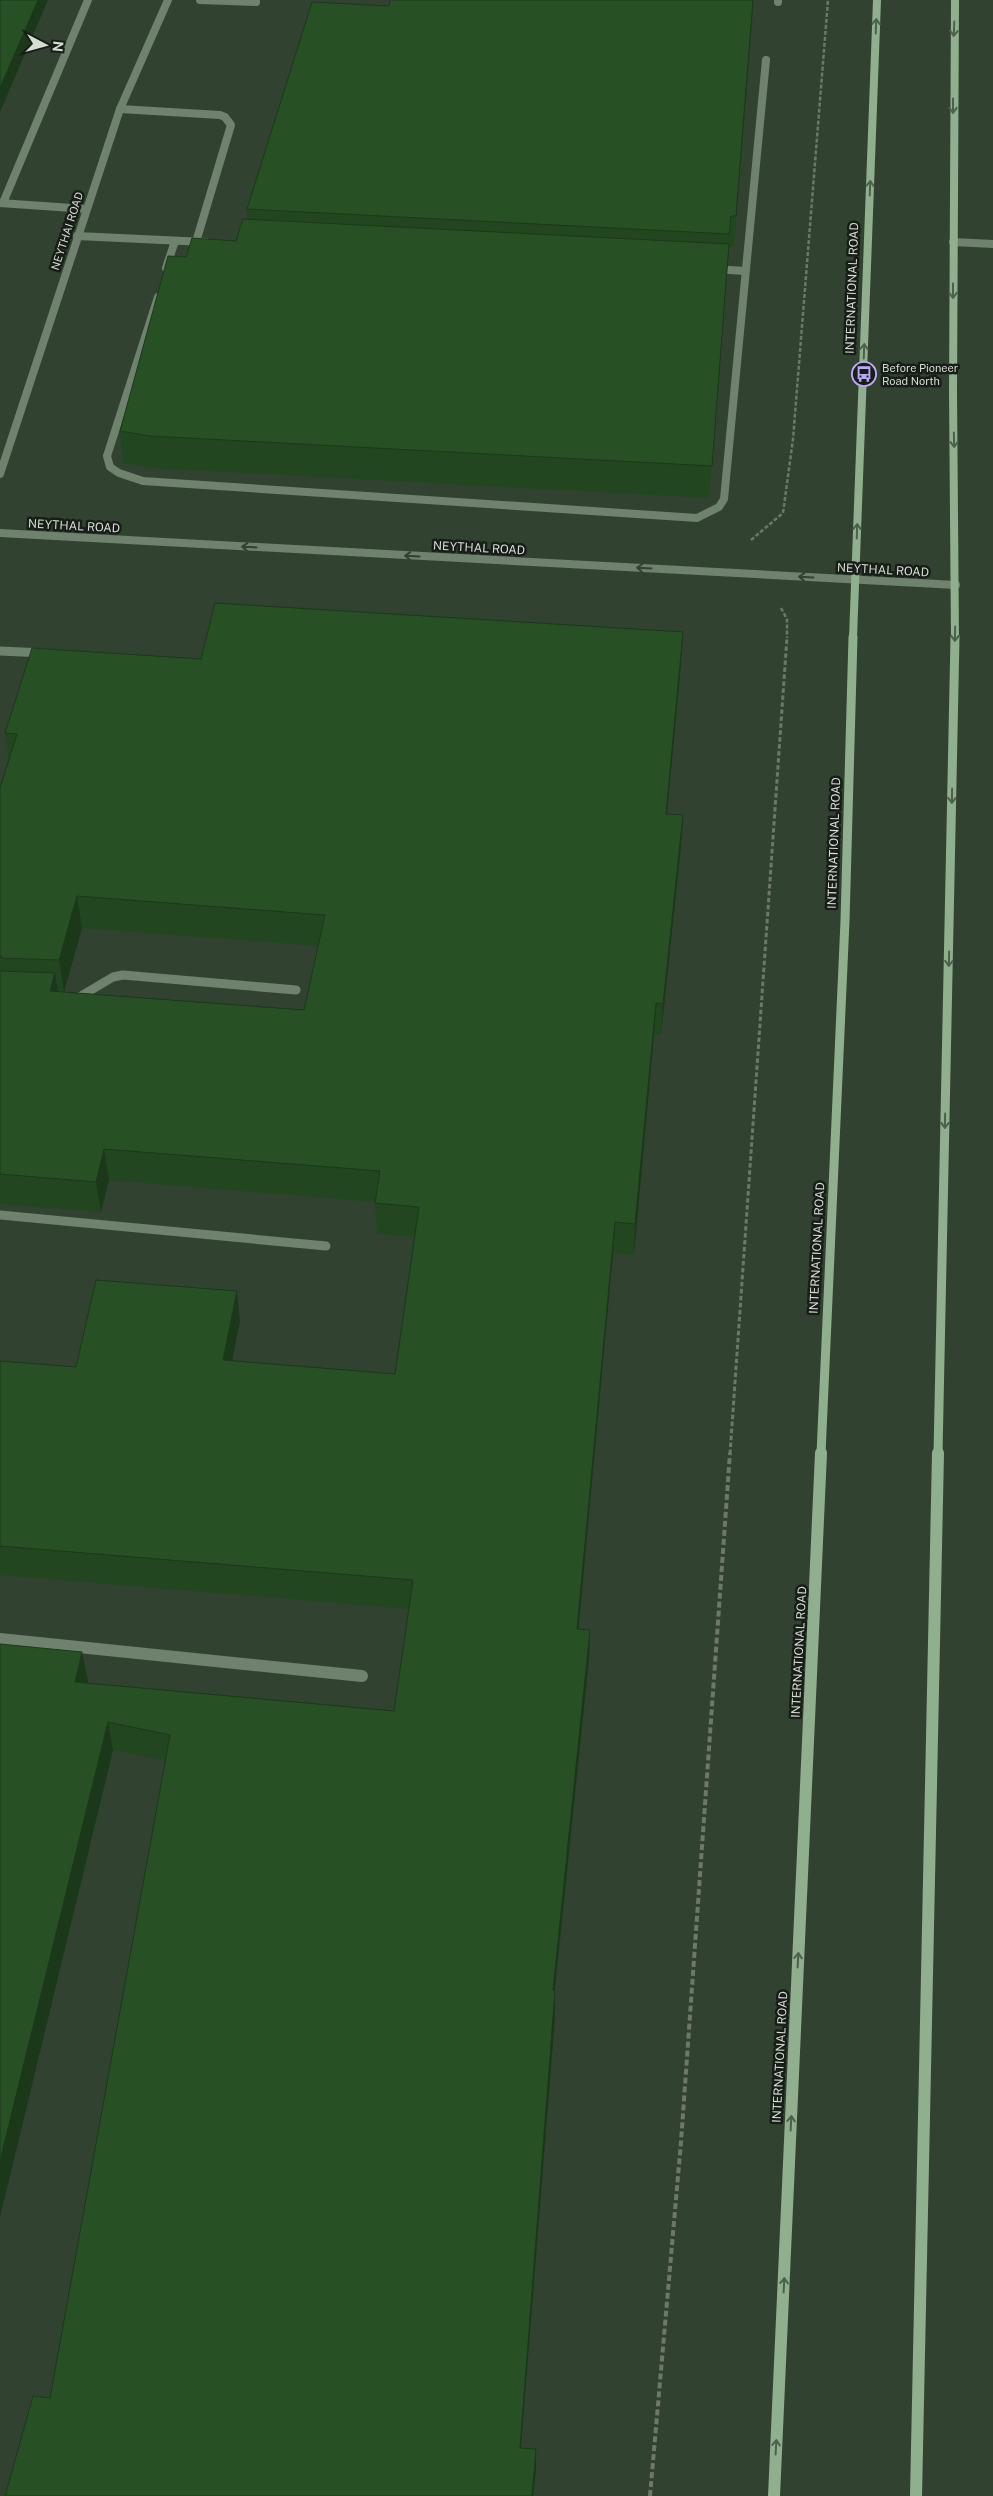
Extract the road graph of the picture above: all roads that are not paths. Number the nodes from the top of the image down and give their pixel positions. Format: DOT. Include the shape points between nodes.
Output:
graph roads {
  1 [pos="88,0"];
  2 [pos="168,0"];
  3 [pos="200,0"];
  4 [pos="877,0"];
  5 [pos="955,0"];
  6 [pos="256,2"];
  7 [pos="766,60"];
  8 [pos="120,109"];
  9 [pos="2,203"];
  10 [pos="86,209"];
  11 [pos="77,236"];
  12 [pos="175,241"];
  13 [pos="196,242"];
  14 [pos="953,242"];
  15 [pos="216,243"];
  16 [pos="993,244"];
  17 [pos="705,269"];
  18 [pos="745,271"];
  19 [pos="163,278"];
  20 [pos="160,288"];
  21 [pos="0,474"];
  22 [pos="0,533"];
  23 [pos="855,579"];
  24 [pos="956,585"];
  25 [pos="0,651"];
  26 [pos="56,654"];
  27 [pos="296,990"];
  28 [pos="68,1000"];
  29 [pos="0,1215"];
  30 [pos="326,1246"];
  31 [pos="0,1638"];
  32 [pos="362,1676"];
  33 [pos="774,2496"];
  34 [pos="916,2496"];
  1 -- 9 [label="street"];
  2 -- 8 [label="street, NEYTHAI ROAD"];
  3 -- 6 [label="street"];
  23 -- 4 [label="main road, INTERNATIONAL ROAD, one-way"];
  5 -- 14 [label="main road, one-way"];
  7 -- 18 [label="street"];
  8 -- 10 [label="street, NEYTHAI ROAD"];
  8 -- 13 [label="street" via="220,115 229,121 231,125"];
  9 -- 10 [label="street"];
  10 -- 11 [label="street, NEYTHAI ROAD"];
  11 -- 12 [label="street"];
  11 -- 21 [label="street, NEYTHAI ROAD"];
  12 -- 13 [label="street"];
  12 -- 19 [label="street"];
  13 -- 15 [label="street"];
  14 -- 16 [label="street"];
  14 -- 24 [label="main road, one-way"];
  17 -- 18 [label="street"];
  18 -- 20 [label="street" via="724,499 719,507 697,518 143,481 119,473 110,467 107,456"];
  23 -- 22 [label="street, NEYTHAL ROAD, one-way"];
  23 -- 24 [label="street, NEYTHAL ROAD"];
  33 -- 23 [label="main road, INTERNATIONAL ROAD, one-way" via="845,930"];
  24 -- 34 [label="main road, one-way"];
  25 -- 26 [label="street"];
  27 -- 28 [label="street" via="123,975 113,977 79,999"];
  29 -- 30 [label="street"];
  31 -- 32 [label="street"];
}
